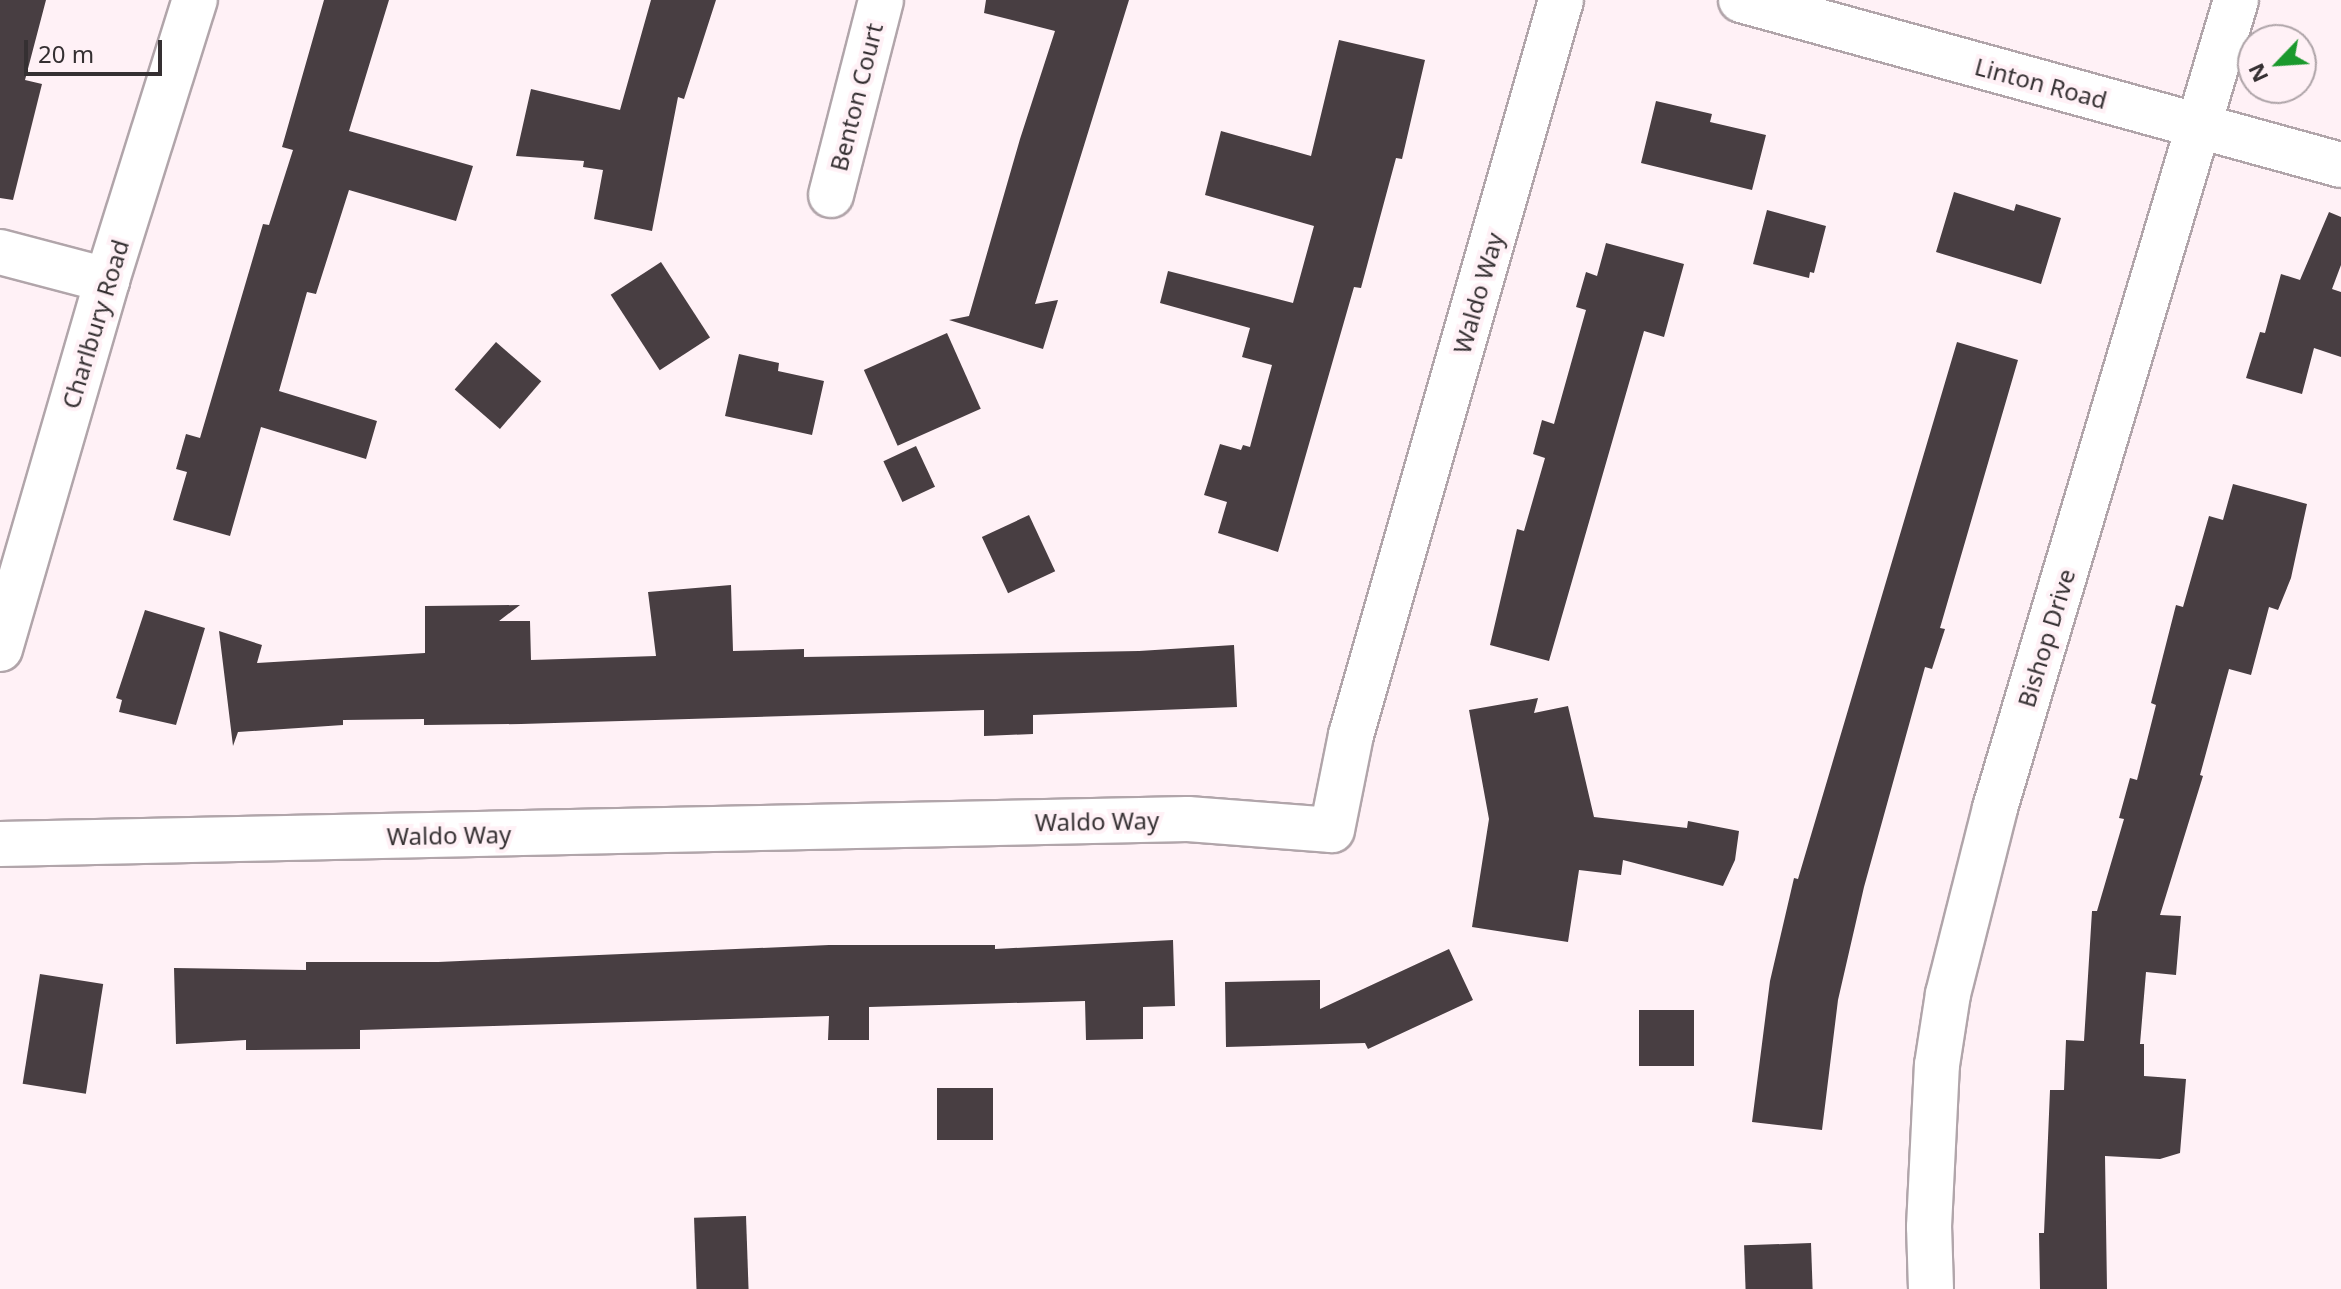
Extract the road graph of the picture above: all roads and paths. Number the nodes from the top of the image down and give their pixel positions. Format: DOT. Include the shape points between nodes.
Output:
graph roads {
  1 [pos="195,0"];
  2 [pos="881,0"];
  3 [pos="1561,0"];
  4 [pos="1741,0"];
  5 [pos="2236,0"];
  6 [pos="2198,126"];
  7 [pos="2341,165"];
  8 [pos="831,195"];
  9 [pos="0,252"];
  10 [pos="107,280"];
  11 [pos="0,649"];
  12 [pos="0,844"];
  13 [pos="1931,1289"];
  1 -- 10 [label="street, Charlbury Road"];
  2 -- 8 [label="street, Benton Court"];
  3 -- 12 [label="street, Waldo Way" via="1351,735 1332,830 1188,819"];
  4 -- 6 [label="street, Linton Road"];
  5 -- 6 [label="street, Bishop Drive"];
  6 -- 7 [label="street, Linton Road"];
  6 -- 13 [label="street, Bishop Drive" via="1995,808 1948,994 1937,1065"];
  9 -- 10 [label="street"];
  10 -- 11 [label="street, Charlbury Road"];
}
